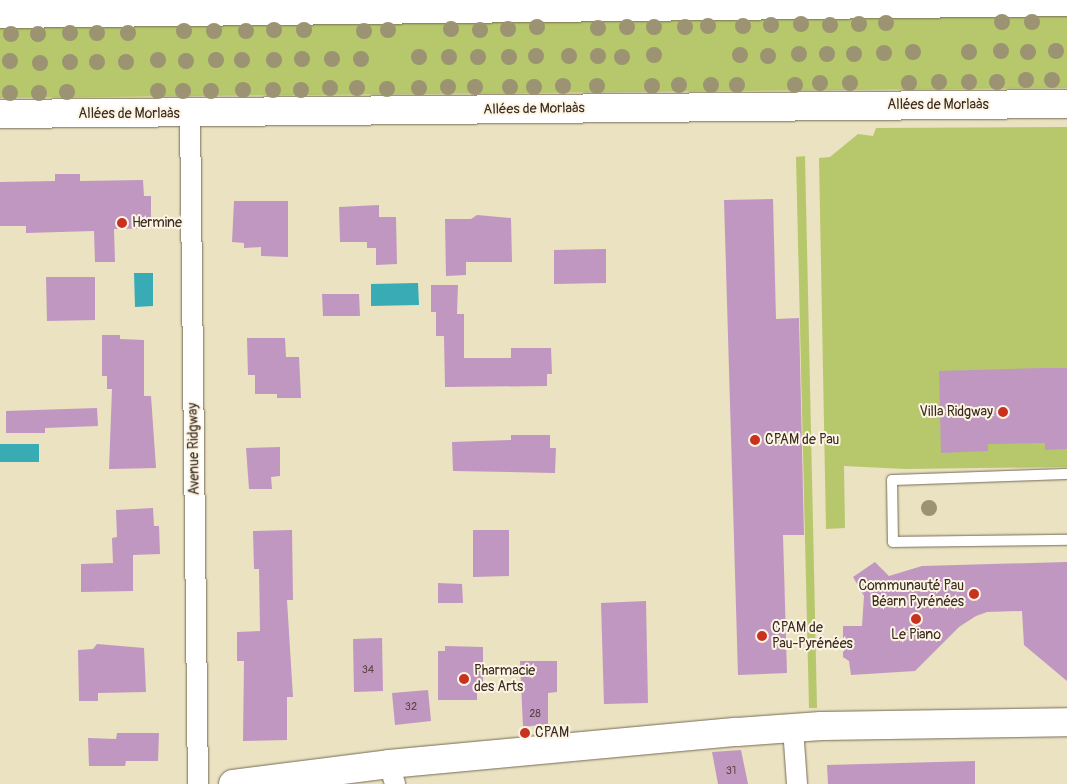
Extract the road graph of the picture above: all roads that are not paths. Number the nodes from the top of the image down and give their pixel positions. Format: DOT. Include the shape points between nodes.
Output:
graph roads {
  1 [pos="1067,2"];
  2 [pos="149,6"];
  3 [pos="47,7"];
  4 [pos="0,14"];
  5 [pos="1067,104"];
  6 [pos="0,114"];
  7 [pos="190,114"];
  8 [pos="1067,474"];
  9 [pos="1067,540"];
  10 [pos="1067,722"];
  11 [pos="792,728"];
  12 [pos="392,774"];
  13 [pos="198,784"];
  14 [pos="233,784"];
  15 [pos="797,784"];
  1 -- 2 [label="street"];
  2 -- 3 [label="street"];
  3 -- 4 [label="street"];
  5 -- 7 [label="street, Allées de Morlaàs"];
  6 -- 7 [label="street, Allées de Morlaàs"];
  7 -- 13 [label="street, Avenue Ridgway"];
  8 -- 9 [label="lane" via="892,480 893,542"];
  10 -- 11 [label="street"];
  11 -- 12 [label="street"];
  11 -- 15 [label="street"];
  12 -- 14 [label="street"];
}
